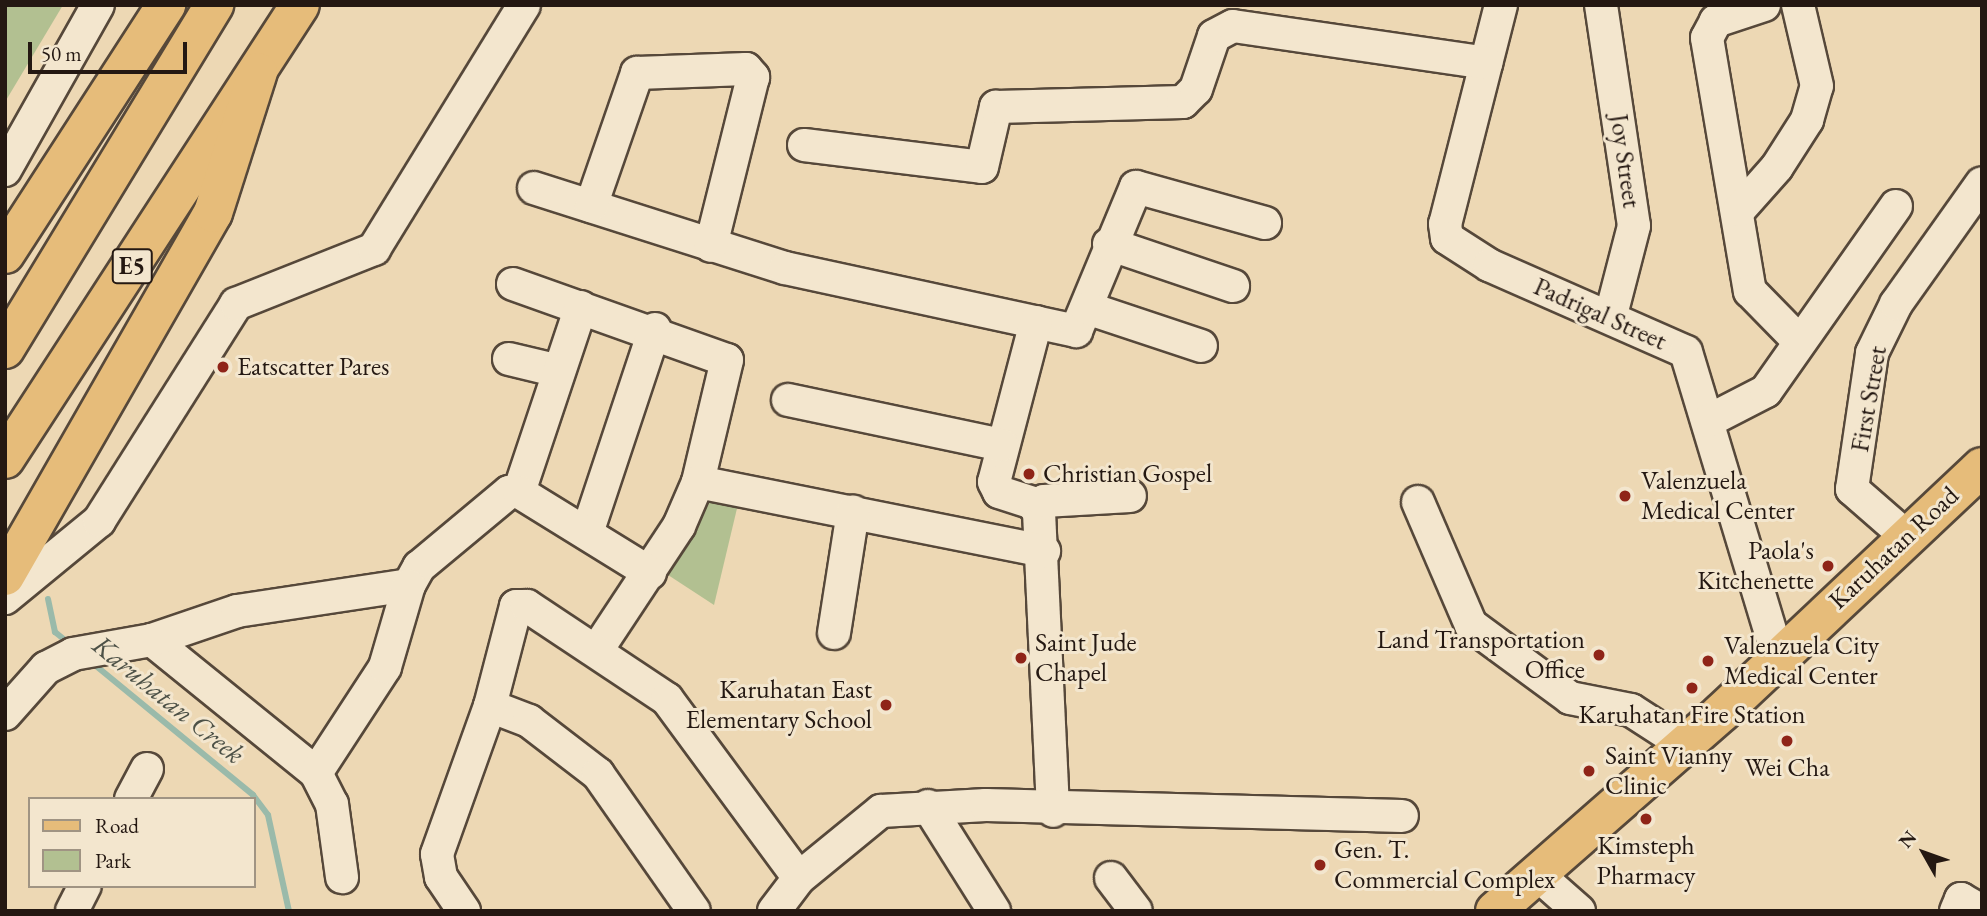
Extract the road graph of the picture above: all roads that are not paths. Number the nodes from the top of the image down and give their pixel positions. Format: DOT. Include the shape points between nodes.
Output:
graph roads {
  1 [pos="98,5"];
  2 [pos="166,5"];
  3 [pos="214,5"];
  4 [pos="300,5"];
  5 [pos="524,5"];
  6 [pos="1501,5"];
  7 [pos="1601,5"];
  8 [pos="1764,5"];
  9 [pos="1798,5"];
  10 [pos="1486,63"];
  11 [pos="258,72"];
  12 [pos="804,145"];
  13 [pos="5,170"];
  14 [pos="1982,183"];
  15 [pos="534,188"];
  16 [pos="591,206"];
  17 [pos="1896,206"];
  18 [pos="1739,210"];
  19 [pos="1265,223"];
  20 [pos="1110,244"];
  21 [pos="711,246"];
  22 [pos="5,254"];
  23 [pos="513,284"];
  24 [pos="1233,286"];
  25 [pos="581,307"];
  26 [pos="1087,309"];
  27 [pos="1612,316"];
  28 [pos="1036,322"];
  29 [pos="655,329"];
  30 [pos="1800,342"];
  31 [pos="1201,346"];
  32 [pos="5,349"];
  33 [pos="509,359"];
  34 [pos="559,371"];
  35 [pos="788,400"];
  36 [pos="1708,421"];
  37 [pos="1002,445"];
  38 [pos="5,459"];
  39 [pos="1982,467"];
  40 [pos="698,482"];
  41 [pos="519,492"];
  42 [pos="1130,496"];
  43 [pos="1418,502"];
  44 [pos="1036,507"];
  45 [pos="853,511"];
  46 [pos="587,534"];
  47 [pos="1907,537"];
  48 [pos="1044,551"];
  49 [pos="650,573"];
  50 [pos="5,576"];
  51 [pos="409,585"];
  52 [pos="5,598"];
  53 [pos="834,633"];
  54 [pos="152,640"];
  55 [pos="597,650"];
  56 [pos="1779,656"];
  57 [pos="490,706"];
  58 [pos="5,713"];
  59 [pos="1685,745"];
  60 [pos="147,769"];
  61 [pos="316,773"];
  62 [pos="132,797"];
  63 [pos="928,806"];
  64 [pos="1053,811"];
  65 [pos="1402,816"];
  66 [pos="1537,874"];
  67 [pos="342,877"];
  68 [pos="799,878"];
  69 [pos="1111,878"];
  70 [pos="84,888"];
  71 [pos="72,911"];
  72 [pos="464,911"];
  73 [pos="694,911"];
  74 [pos="774,911"];
  75 [pos="994,911"];
  76 [pos="1136,911"];
  77 [pos="1495,911"];
  78 [pos="1579,911"];
  1 -- 13 [label="street"];
  2 -- 22 [label="main road"];
  3 -- 32 [label="main road, E5"];
  4 -- 11 [label="main road, E5"];
  5 -- 52 [label="street" via="374,249 236,304 99,521"];
  6 -- 10 [label="street, Padrigal Street"];
  7 -- 27 [label="street, Joy Street" via="1633,204"];
  8 -- 18 [label="street" via="1716,21 1707,38"];
  9 -- 18 [label="street" via="1817,86 1792,143"];
  10 -- 12 [label="street" via="1233,26 1214,36 1196,89 1183,102 996,107 982,166"];
  10 -- 27 [label="street, Padrigal Street" via="1444,224 1447,238 1489,265"];
  11 -- 38 [label="main road, E5"];
  11 -- 50 [label="main road" via="213,212"];
  14 -- 47 [label="street, First Street" via="1896,304 1872,353 1852,489"];
  15 -- 16 [label="street"];
  16 -- 21 [label="street"];
  16 -- 21 [label="street" via="637,73 747,69 753,77"];
  17 -- 30 [label="street"];
  18 -- 30 [label="street" via="1751,291"];
  19 -- 20 [label="street" via="1136,187"];
  20 -- 24 [label="street"];
  20 -- 26 [label="street"];
  21 -- 28 [label="street"];
  23 -- 25 [label="street"];
  25 -- 29 [label="street"];
  25 -- 34 [label="street"];
  26 -- 28 [label="street" via="1076,331"];
  26 -- 31 [label="street"];
  27 -- 36 [label="street, Padrigal Street" via="1686,352"];
  28 -- 37 [label="street"];
  29 -- 40 [label="street" via="727,360"];
  29 -- 46 [label="street"];
  30 -- 36 [label="street" via="1766,391"];
  33 -- 34 [label="street"];
  34 -- 41 [label="street"];
  35 -- 37 [label="street"];
  36 -- 56 [label="street, Padrigal Street"];
  37 -- 44 [label="street" via="995,489"];
  39 -- 47 [label="main road, Karuhatan Road"];
  40 -- 45 [label="street"];
  40 -- 49 [label="street"];
  41 -- 46 [label="street"];
  41 -- 51 [label="street" via="497,499 419,567"];
  42 -- 44 [label="street" via="1044,501"];
  43 -- 59 [label="street" via="1472,625 1570,698 1631,710"];
  44 -- 48 [label="street"];
  45 -- 48 [label="street"];
  45 -- 53 [label="street"];
  46 -- 49 [label="street"];
  47 -- 56 [label="main road, Karuhatan Road"];
  48 -- 64 [label="street"];
  49 -- 55 [label="street"];
  51 -- 54 [label="street" via="237,611"];
  51 -- 61 [label="street" via="385,667"];
  54 -- 58 [label="street" via="83,652 46,667"];
  54 -- 61 [label="street"];
  55 -- 57 [label="street" via="527,606 516,606"];
  55 -- 68 [label="street" via="667,699"];
  56 -- 59 [label="main road, Karuhatan Road"];
  57 -- 72 [label="street" via="437,854 441,877"];
  57 -- 73 [label="street" via="529,722 598,774"];
  59 -- 66 [label="main road, Karuhatan Road"];
  60 -- 62 [label="street"];
  61 -- 67 [label="street" via="332,803"];
  63 -- 64 [label="street"];
  63 -- 68 [label="street" via="881,811"];
  63 -- 75 [label="street"];
  64 -- 65 [label="street"];
  66 -- 77 [label="main road, Karuhatan Road"];
  66 -- 78 [label="street"];
  68 -- 74 [label="street"];
  69 -- 76 [label="street"];
  70 -- 71 [label="street"];
}
